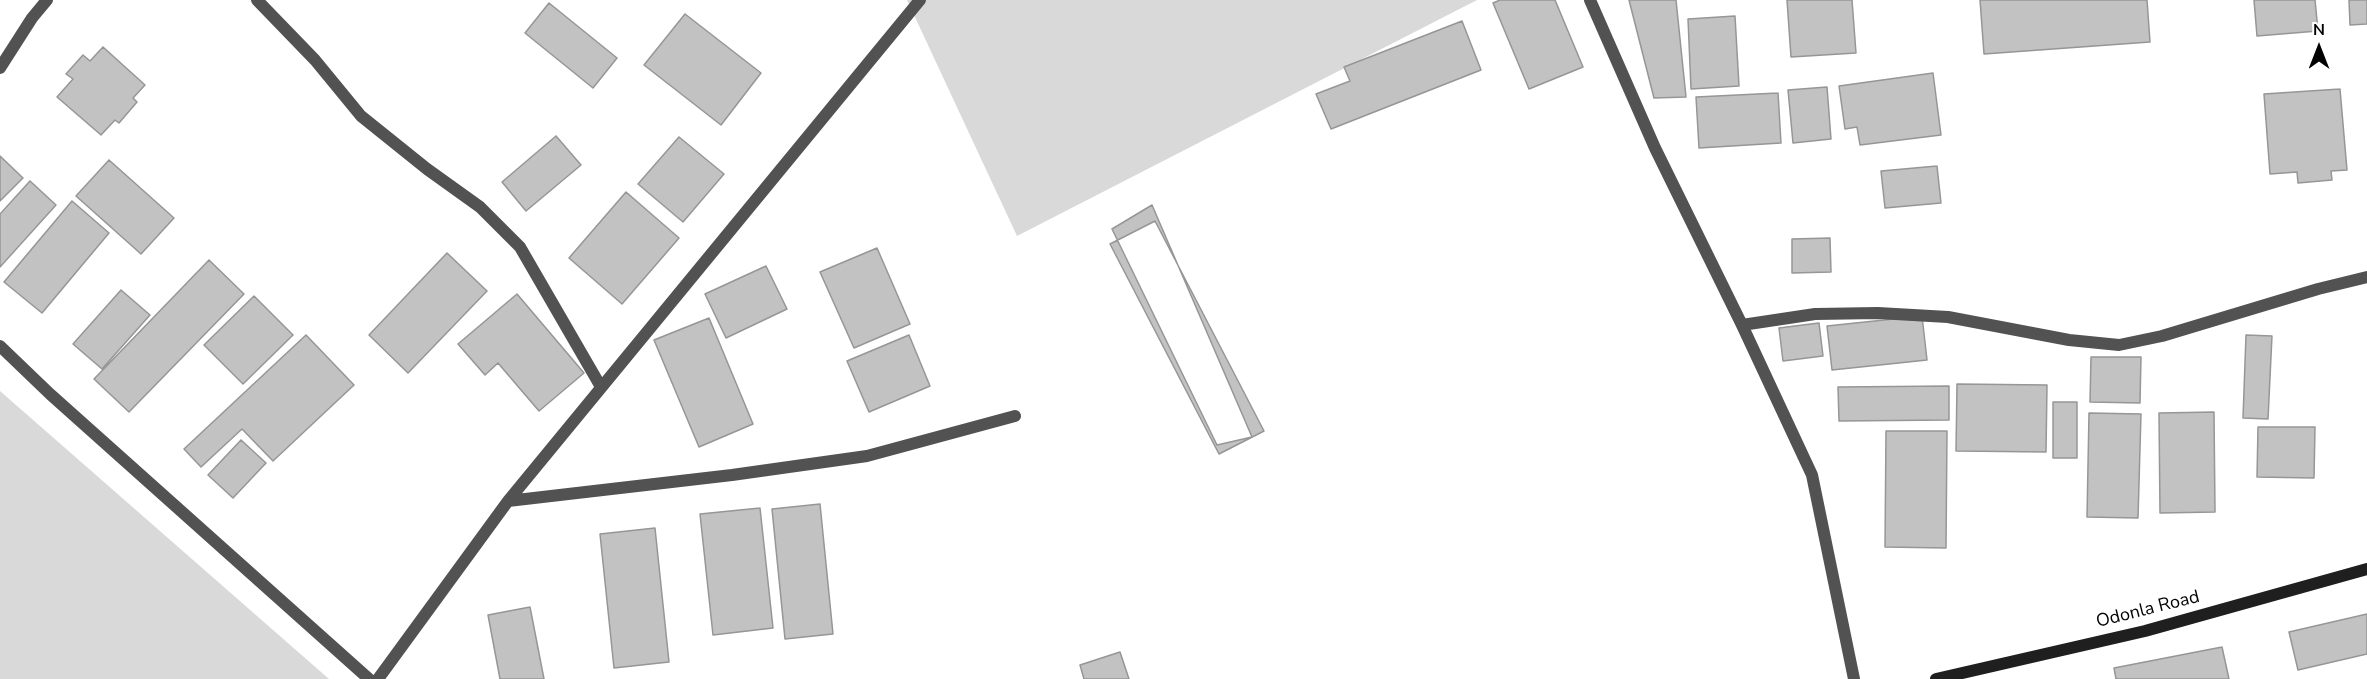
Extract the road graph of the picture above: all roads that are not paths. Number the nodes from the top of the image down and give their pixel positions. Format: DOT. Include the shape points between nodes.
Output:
graph roads {
  1 [pos="47,0"];
  2 [pos="257,0"];
  3 [pos="920,0"];
  4 [pos="1590,0"];
  5 [pos="0,68"];
  6 [pos="2367,277"];
  7 [pos="1742,325"];
  8 [pos="0,346"];
  9 [pos="601,387"];
  10 [pos="1016,416"];
  11 [pos="508,501"];
  12 [pos="2367,569"];
  13 [pos="369,679"];
  14 [pos="378,679"];
  15 [pos="1854,679"];
  16 [pos="1936,679"];
  1 -- 5 [label="street"];
  2 -- 9 [label="street" via="315,60 361,116 480,207 520,247"];
  3 -- 9 [label="street"];
  4 -- 7 [label="street" via="1655,148"];
  6 -- 7 [label="street" via="2119,345 2069,340 1948,317 1815,314"];
  7 -- 15 [label="street" via="1812,475"];
  8 -- 13 [label="street"];
  9 -- 11 [label="street"];
  10 -- 11 [label="street" via="867,456"];
  11 -- 14 [label="street"];
  12 -- 16 [label="street, Odonla Road" via="2145,631"];
}
